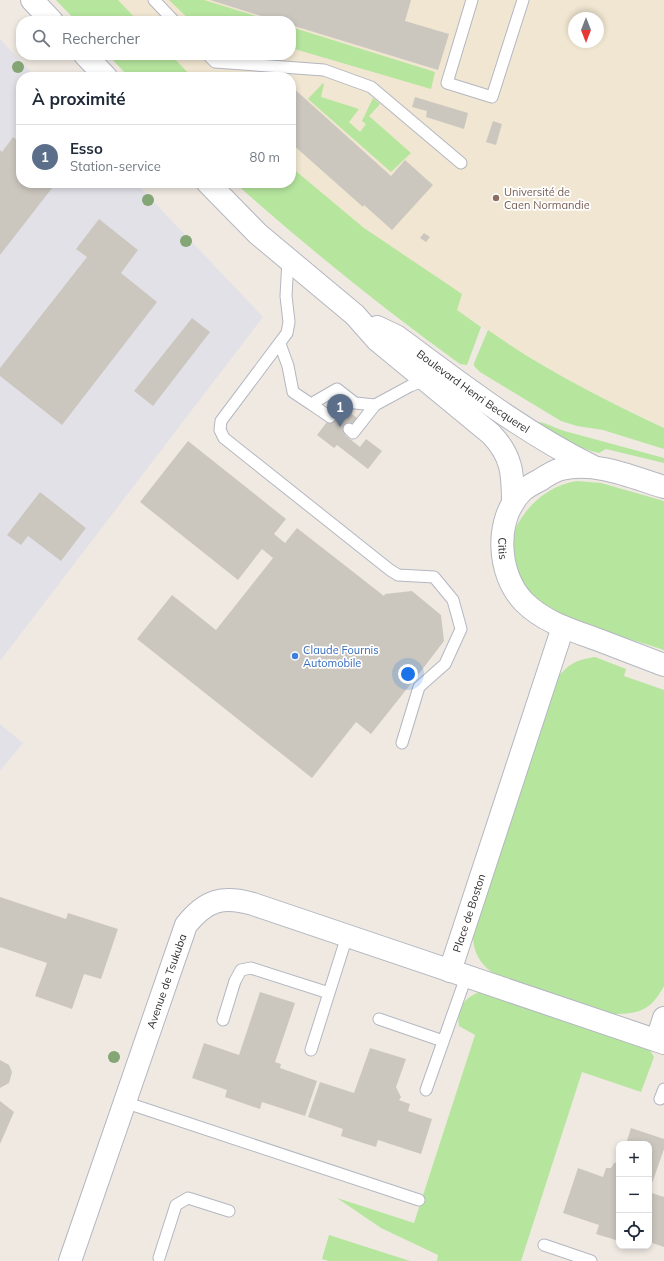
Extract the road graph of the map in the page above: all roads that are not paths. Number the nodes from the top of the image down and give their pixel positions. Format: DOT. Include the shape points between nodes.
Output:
graph roads {
  1 [pos="32,0"];
  2 [pos="154,0"];
  3 [pos="472,0"];
  4 [pos="523,0"];
  5 [pos="47,16"];
  6 [pos="169,16"];
  7 [pos="90,60"];
  8 [pos="213,60"];
  9 [pos="101,72"];
  10 [pos="461,163"];
  11 [pos="213,188"];
  12 [pos="288,260"];
  13 [pos="354,315"];
  14 [pos="280,344"];
  15 [pos="426,380"];
  16 [pos="311,404"];
  17 [pos="375,405"];
  18 [pos="330,417"];
  19 [pos="349,429"];
  20 [pos="592,466"];
  21 [pos="664,487"];
  22 [pos="513,503"];
  23 [pos="563,627"];
  24 [pos="664,665"];
  25 [pos="402,743"];
  26 [pos="347,936"];
  27 [pos="458,974"];
  28 [pos="329,993"];
  29 [pos="664,1018"];
  30 [pos="379,1019"];
  31 [pos="223,1020"];
  32 [pos="443,1041"];
  33 [pos="660,1042"];
  34 [pos="311,1050"];
  35 [pos="426,1090"];
  36 [pos="124,1102"];
  37 [pos="419,1200"];
  38 [pos="229,1211"];
  39 [pos="544,1245"];
  40 [pos="160,1258"];
  41 [pos="70,1261"];
  42 [pos="591,1261"];
  1 -- 5 [label="main road"];
  2 -- 6 [label="lane"];
  3 -- 4 [label="lane" via="447,83 492,97"];
  7 -- 9 [label="main road"];
  8 -- 10 [label="lane" via="324,70 371,87"];
  11 -- 12 [label="main road, Boulevard Henri Becquerel"];
  12 -- 13 [label="main road, Boulevard Henri Becquerel"];
  12 -- 14 [label="lane" via="286,296 289,322 287,333"];
  13 -- 15 [label="main road, Boulevard Henri Becquerel" via="377,340"];
  13 -- 20 [label="main road, Boulevard Henri Becquerel" via="396,336 504,415 567,454"];
  14 -- 16 [label="lane" via="293,392"];
  14 -- 25 [label="lane" via="221,421 221,435 390,570 398,575 434,577 453,600 461,629 445,664 420,687"];
  15 -- 17 [label="lane"];
  15 -- 22 [label="main road, Boulevard Henri Becquerel" via="479,423 504,449 512,473"];
  16 -- 17 [label="lane" via="338,389 355,403"];
  16 -- 18 [label="lane"];
  17 -- 19 [label="lane" via="353,433"];
  20 -- 21 [label="main road, Citis"];
  20 -- 22 [label="main road, Citis" via="560,469 523,491"];
  22 -- 23 [label="main road, Citis" via="502,542 505,569 524,601 544,618"];
  23 -- 24 [label="main road, Citis"];
  23 -- 27 [label="main road, Place de Boston"];
  26 -- 27 [label="main road, Avenue de Tsukuba"];
  26 -- 28 [label="lane"];
  26 -- 36 [label="main road, Avenue de Tsukuba" via="240,900 214,901 205,906 186,925"];
  27 -- 32 [label="lane"];
  27 -- 33 [label="main road"];
  28 -- 31 [label="lane" via="251,968 241,970"];
  28 -- 34 [label="lane"];
  29 -- 33 [label="main road"];
  30 -- 32 [label="lane"];
  32 -- 35 [label="lane"];
  36 -- 37 [label="lane"];
  36 -- 41 [label="main road, Avenue de Tsukuba"];
  38 -- 40 [label="lane" via="188,1198 176,1205"];
  39 -- 42 [label="lane"];
}
